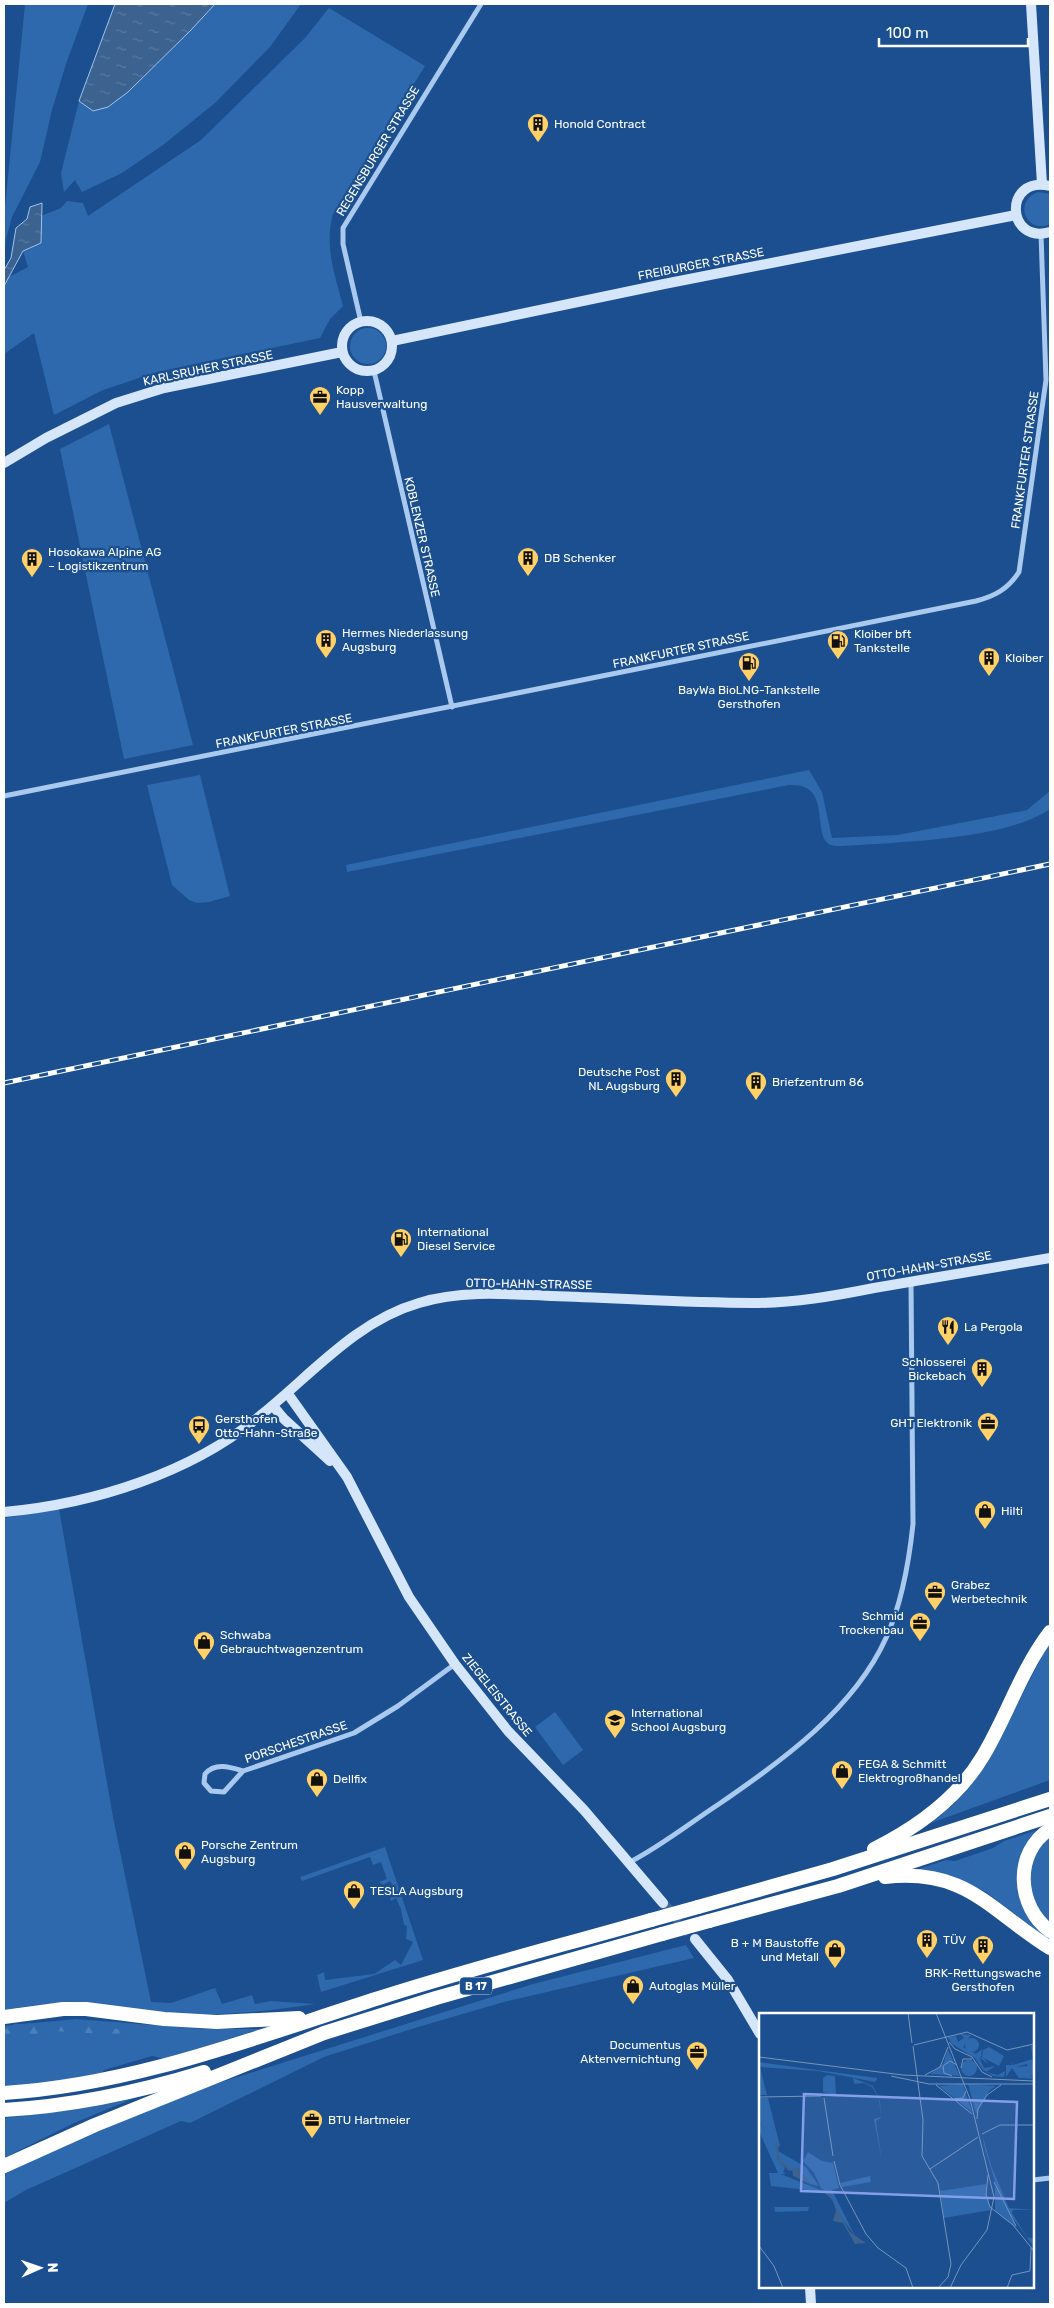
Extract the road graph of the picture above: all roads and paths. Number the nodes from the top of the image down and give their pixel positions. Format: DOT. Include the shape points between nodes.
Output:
graph roads {
  1 [pos="481,4"];
  2 [pos="1031,4"];
  3 [pos="1046,185"];
  4 [pos="1016,215"];
  5 [pos="1046,233"];
  6 [pos="361,322"];
  7 [pos="392,341"];
  8 [pos="342,352"];
  9 [pos="374,371"];
  10 [pos="4,463"];
  11 [pos="452,707"];
  12 [pos="4,796"];
  13 [pos="1050,1258"];
  14 [pos="911,1282"];
  15 [pos="288,1394"];
  16 [pos="273,1406"];
  17 [pos="347,1477"];
  18 [pos="4,1512"];
  19 [pos="1050,1632"];
  20 [pos="455,1664"];
  21 [pos="243,1771"];
  22 [pos="1050,1799"];
  23 [pos="1050,1816"];
  24 [pos="1050,1829"];
  25 [pos="630,1862"];
  26 [pos="833,1869"];
  27 [pos="838,1886"];
  28 [pos="663,1902"];
  29 [pos="1050,1932"];
  30 [pos="695,1939"];
  31 [pos="1050,1948"];
  32 [pos="4,2017"];
  33 [pos="320,2017"];
  34 [pos="759,2032"];
  35 [pos="293,2045"];
  36 [pos="4,2093"];
  37 [pos="4,2110"];
  38 [pos="4,2166"];
  39 [pos="1050,2178"];
  40 [pos="1034,2180"];
  41 [pos="810,2288"];
  42 [pos="811,2304"];
  1 -- 6 [label="street, REGENSBURGER STRASSE" via="343,228 343,244"];
  2 -- 3 [label="street"];
  3 -- 4 [label="street" via="1033,185 1020,195"];
  4 -- 5 [label="street" via="1027,230"];
  4 -- 7 [label="street, FREIBURGER STRASSE"];
  5 -- 11 [label="street, FRANKFURTER STRASSE" via="1048,362 1023,551 1019,572 1012,584 1001,592 976,601"];
  6 -- 7 [label="street" via="383,326"];
  6 -- 8 [label="street" via="347,330"];
  7 -- 9 [label="street" via="388,360"];
  8 -- 9 [label="street" via="353,368"];
  8 -- 10 [label="street, KARLSRUHER STRASSE" via="164,388 116,403 62,429"];
  9 -- 11 [label="street, KOBLENZER STRASSE"];
  11 -- 12 [label="street, FRANKFURTER STRASSE"];
  13 -- 14 [label="street, OTTO-HAHN-STRASSE"];
  14 -- 15 [label="street, OTTO-HAHN-STRASSE" via="818,1299 756,1303 512,1294 432,1299 389,1314 360,1330"];
  14 -- 25 [label="street" via="913,1524 909,1562 886,1638 865,1673 820,1727 760,1776"];
  15 -- 16 [label="street, OTTO-HAHN-STRASSE"];
  15 -- 17 [label="street, ZIEGELEISTRASSE"];
  16 -- 17 [label="street, ZIEGELEISTRASSE"];
  16 -- 18 [label="street, OTTO-HAHN-STRASSE" via="217,1446 142,1483 79,1499"];
  17 -- 20 [label="street, ZIEGELEISTRASSE" via="410,1597"];
  19 -- 26 [label="highway" via="1030,1663 982,1758 947,1800 924,1820"];
  20 -- 21 [label="street, PORSCHESTRASSE" via="398,1706 354,1733"];
  20 -- 25 [label="street, ZIEGELEISTRASSE" via="508,1731"];
  21 -- 21 [label="street, PORSCHESTRASSE" via="230,1767 214,1768 205,1774 204,1783 215,1792 224,1792"];
  22 -- 26 [label="highway"];
  23 -- 27 [label="highway"];
  24 -- 29 [label="highway" via="1028,1857 1023,1876 1030,1910"];
  25 -- 28 [label="street, ZIEGELEISTRASSE"];
  26 -- 33 [label="highway, B 17, bridge" via="432,1982"];
  27 -- 31 [label="highway" via="901,1876 946,1882 979,1896"];
  27 -- 35 [label="highway, B 17, bridge" via="411,2005"];
  30 -- 34 [label="street" via="728,1980"];
  32 -- 33 [label="highway" via="86,2009 217,2022"];
  33 -- 36 [label="highway, B 17" via="137,2073 77,2085"];
  35 -- 37 [label="highway, B 17" via="129,2092 50,2106"];
  35 -- 38 [label="highway" via="95,2125"];
  39 -- 40 [label="street"];
  41 -- 42 [label="street"];
}
